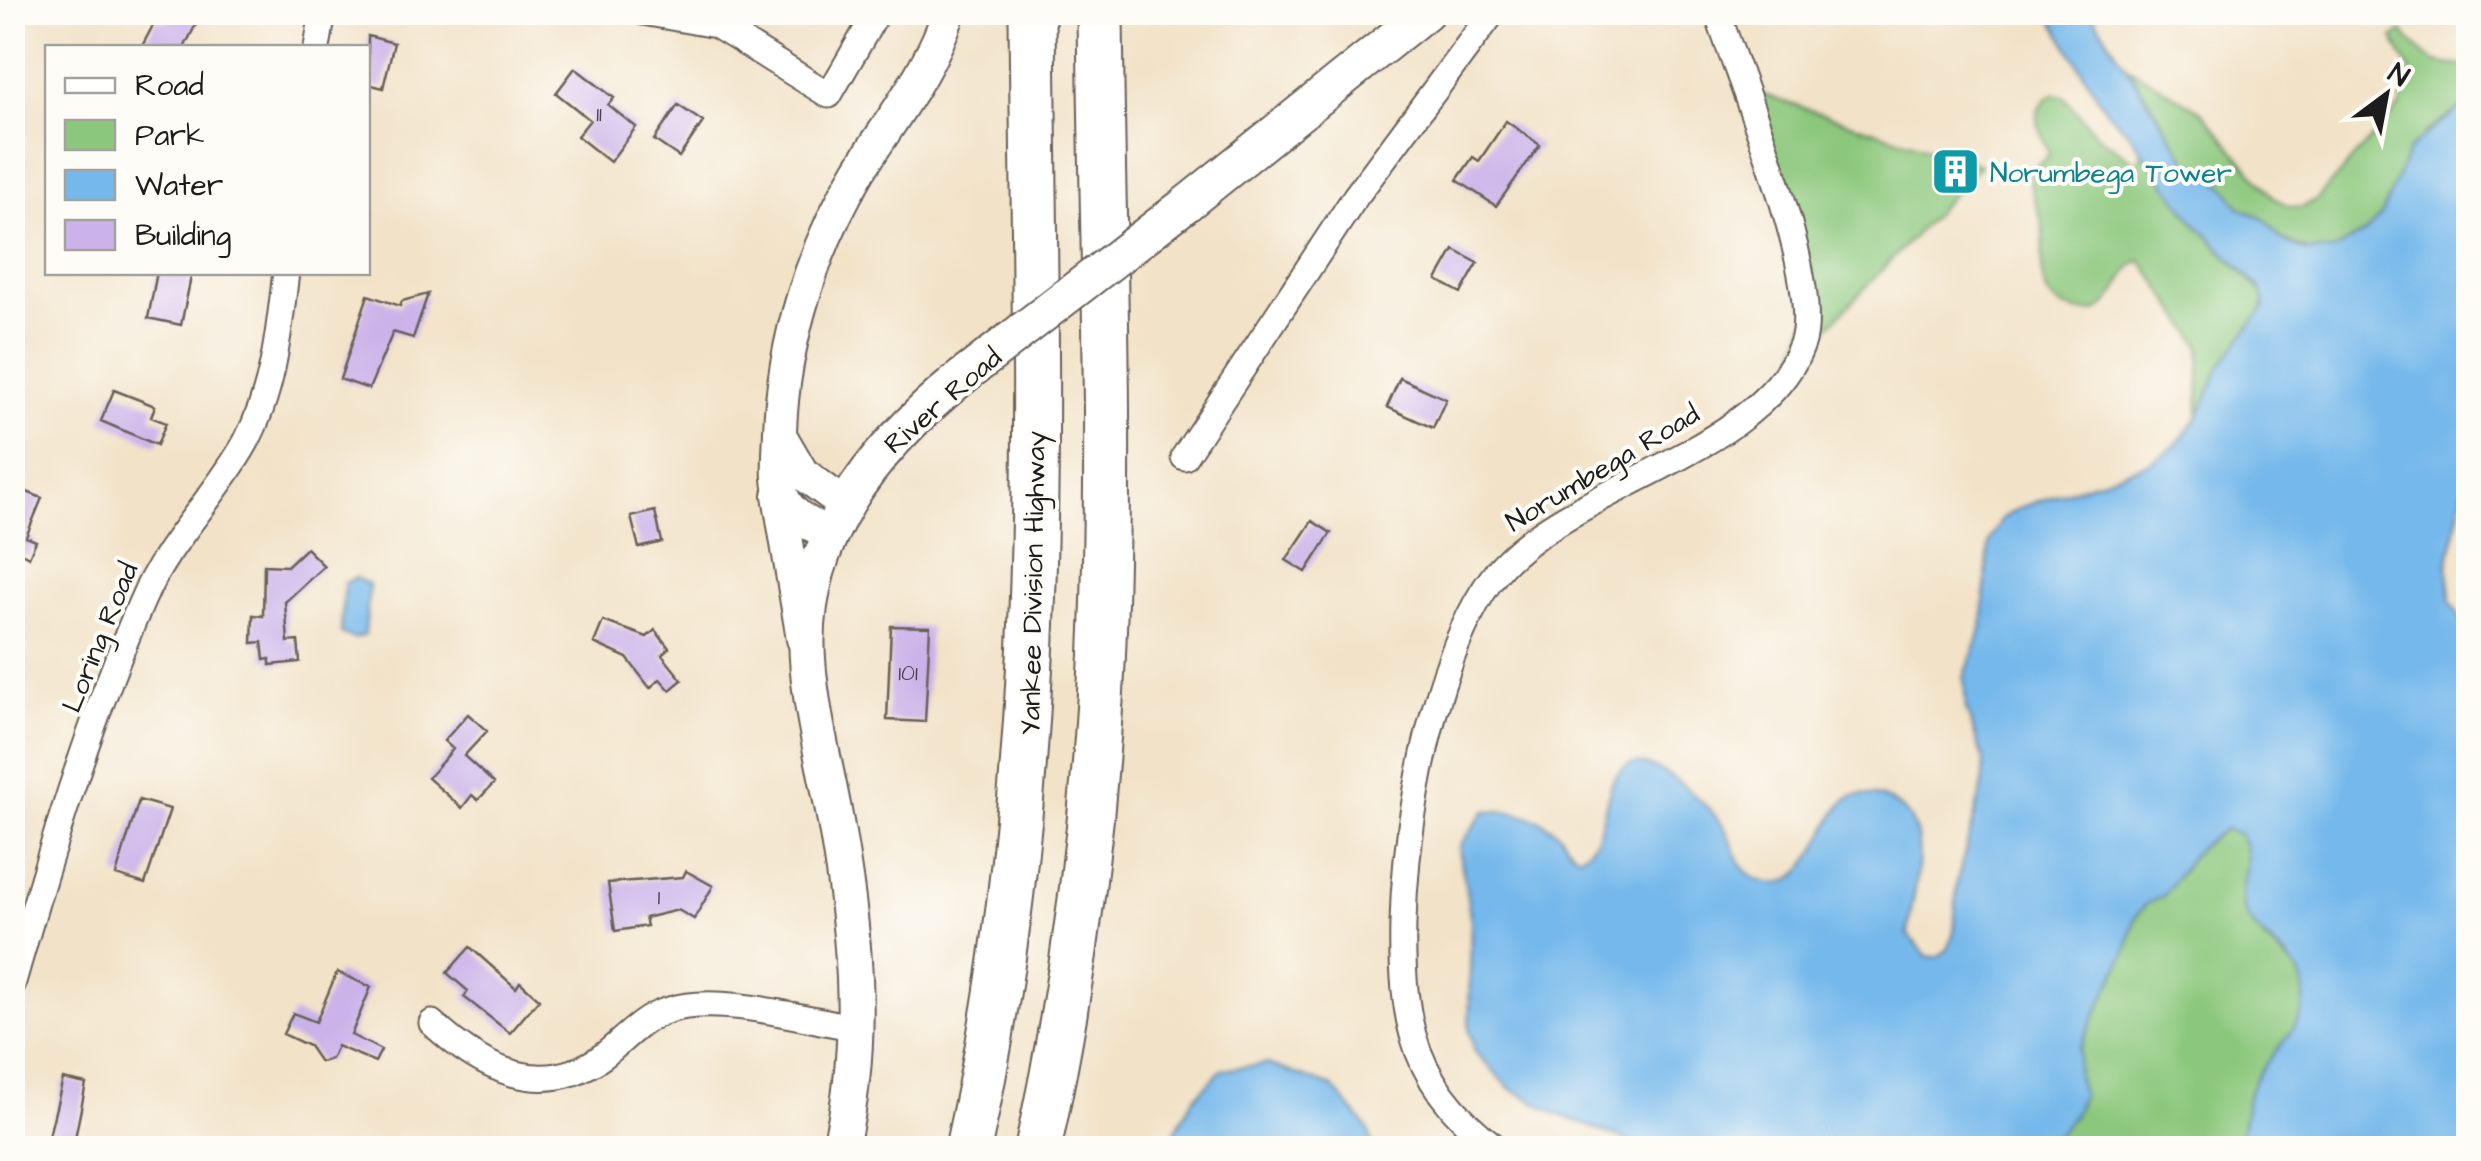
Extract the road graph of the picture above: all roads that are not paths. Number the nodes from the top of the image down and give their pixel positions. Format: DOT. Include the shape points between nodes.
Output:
graph roads {
  1 [pos="323,12"];
  2 [pos="642,12"];
  3 [pos="878,12"];
  4 [pos="949,12"];
  5 [pos="1032,12"];
  6 [pos="1100,12"];
  7 [pos="1426,12"];
  8 [pos="1493,12"];
  9 [pos="1717,12"];
  10 [pos="318,45"];
  11 [pos="286,275"];
  12 [pos="780,435"];
  13 [pos="1184,457"];
  14 [pos="779,491"];
  15 [pos="837,518"];
  16 [pos="808,665"];
  17 [pos="18,940"];
  18 [pos="12,985"];
  19 [pos="432,1024"];
  20 [pos="857,1028"];
  21 [pos="840,1148"];
  22 [pos="968,1148"];
  23 [pos="1038,1148"];
  24 [pos="1496,1148"];
  1 -- 10 [label="street"];
  2 -- 3 [label="street" via="716,25 828,94"];
  4 -- 12 [label="street" via="926,68 856,176 819,256 792,342"];
  5 -- 22 [label="highway, Yankee Division Highway" via="1031,700 1008,928"];
  6 -- 23 [label="highway" via="1102,656 1079,912"];
  7 -- 15 [label="main road, River Road, bridge" via="962,378 890,440"];
  8 -- 13 [label="street" via="1356,196"];
  9 -- 24 [label="street, Norumbega Road" via="1801,263 1806,328 1793,366 1759,405 1506,562 1458,636 1435,705 1410,841 1408,1006 1435,1086"];
  11 -- 17 [label="street, Loring Road" via="265,400 246,442 143,598"];
  12 -- 14 [label="street"];
  12 -- 15 [label="street"];
  14 -- 15 [label="street" via="795,517"];
  14 -- 16 [label="street"];
  15 -- 16 [label="main road, River Road" via="809,607"];
  16 -- 20 [label="main road, River Road" via="850,926"];
  17 -- 18 [label="street, Loring Road"];
  19 -- 20 [label="street" via="472,1058 510,1076 541,1079 571,1073 663,1011 689,1006"];
  20 -- 21 [label="main road, River Road"];
}
